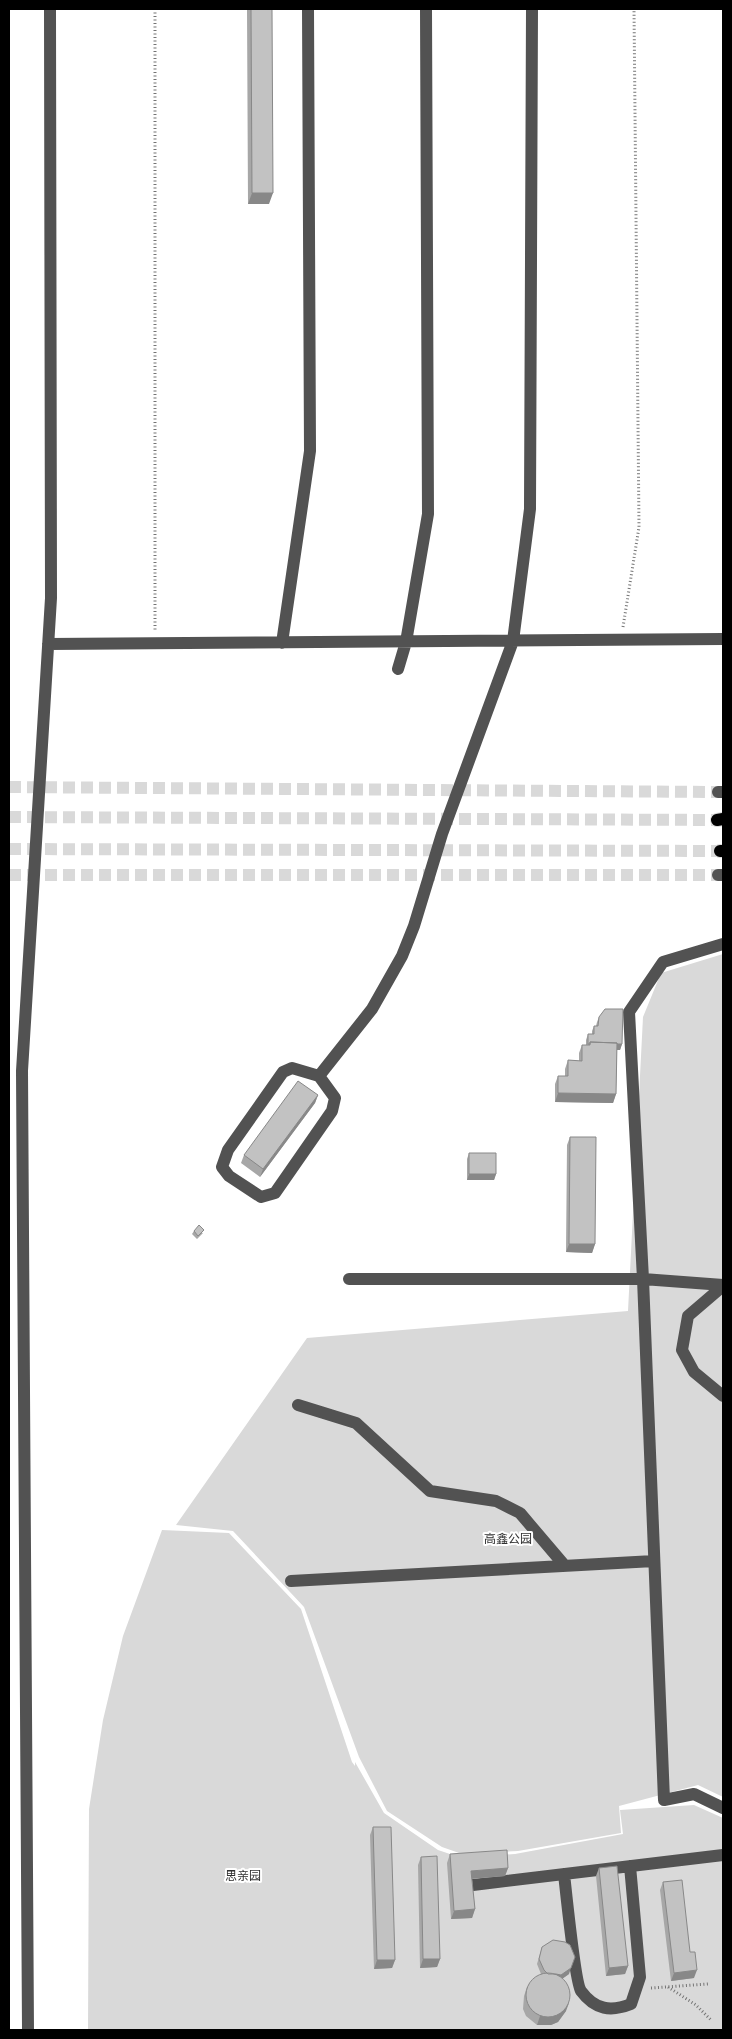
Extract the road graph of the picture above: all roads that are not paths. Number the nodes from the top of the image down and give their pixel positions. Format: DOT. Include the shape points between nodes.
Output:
graph roads {
  1 [pos="50,9"];
  2 [pos="308,9"];
  3 [pos="426,9"];
  4 [pos="532,9"];
  5 [pos="723,639"];
  6 [pos="513,641"];
  7 [pos="282,642"];
  8 [pos="406,642"];
  9 [pos="48,644"];
  10 [pos="398,669"];
  11 [pos="723,944"];
  12 [pos="319,1076"];
  13 [pos="643,1279"];
  14 [pos="349,1280"];
  15 [pos="723,1286"];
  16 [pos="723,1396"];
  17 [pos="298,1405"];
  18 [pos="654,1561"];
  19 [pos="566,1566"];
  20 [pos="292,1581"];
  21 [pos="723,1808"];
  22 [pos="723,1855"];
  23 [pos="630,1866"];
  24 [pos="564,1874"];
  25 [pos="473,1885"];
  26 [pos="28,2030"];
  1 -- 9 [label="street" via="51,598"];
  2 -- 7 [label="street" via="310,451"];
  3 -- 8 [label="street" via="428,514"];
  4 -- 6 [label="street" via="530,509"];
  5 -- 6 [label="street"];
  6 -- 8 [label="street"];
  6 -- 12 [label="street" via="442,834 402,956 372,1009"];
  7 -- 8 [label="street"];
  7 -- 9 [label="street"];
  8 -- 10 [label="street"];
  9 -- 26 [label="street" via="22,1071"];
  11 -- 13 [label="street" via="663,962 629,1012"];
  12 -- 12 [label="street" via="335,1098 332,1111 275,1193 261,1197 229,1176 222,1167 228,1150 283,1072 292,1068"];
  13 -- 14 [label="street"];
  13 -- 15 [label="street"];
  13 -- 18 [label="street"];
  15 -- 16 [label="street" via="688,1316 682,1350 694,1372"];
  17 -- 19 [label="street" via="356,1423 430,1491 496,1501 520,1512"];
  18 -- 19 [label="street"];
  18 -- 21 [label="street" via="664,1800 694,1794"];
  19 -- 20 [label="street"];
  22 -- 23 [label="street"];
  23 -- 24 [label="street"];
  23 -- 24 [label="street" via="640,1977 631,2004 617,2010 595,2006 580,1990"];
  24 -- 25 [label="street"];
}
